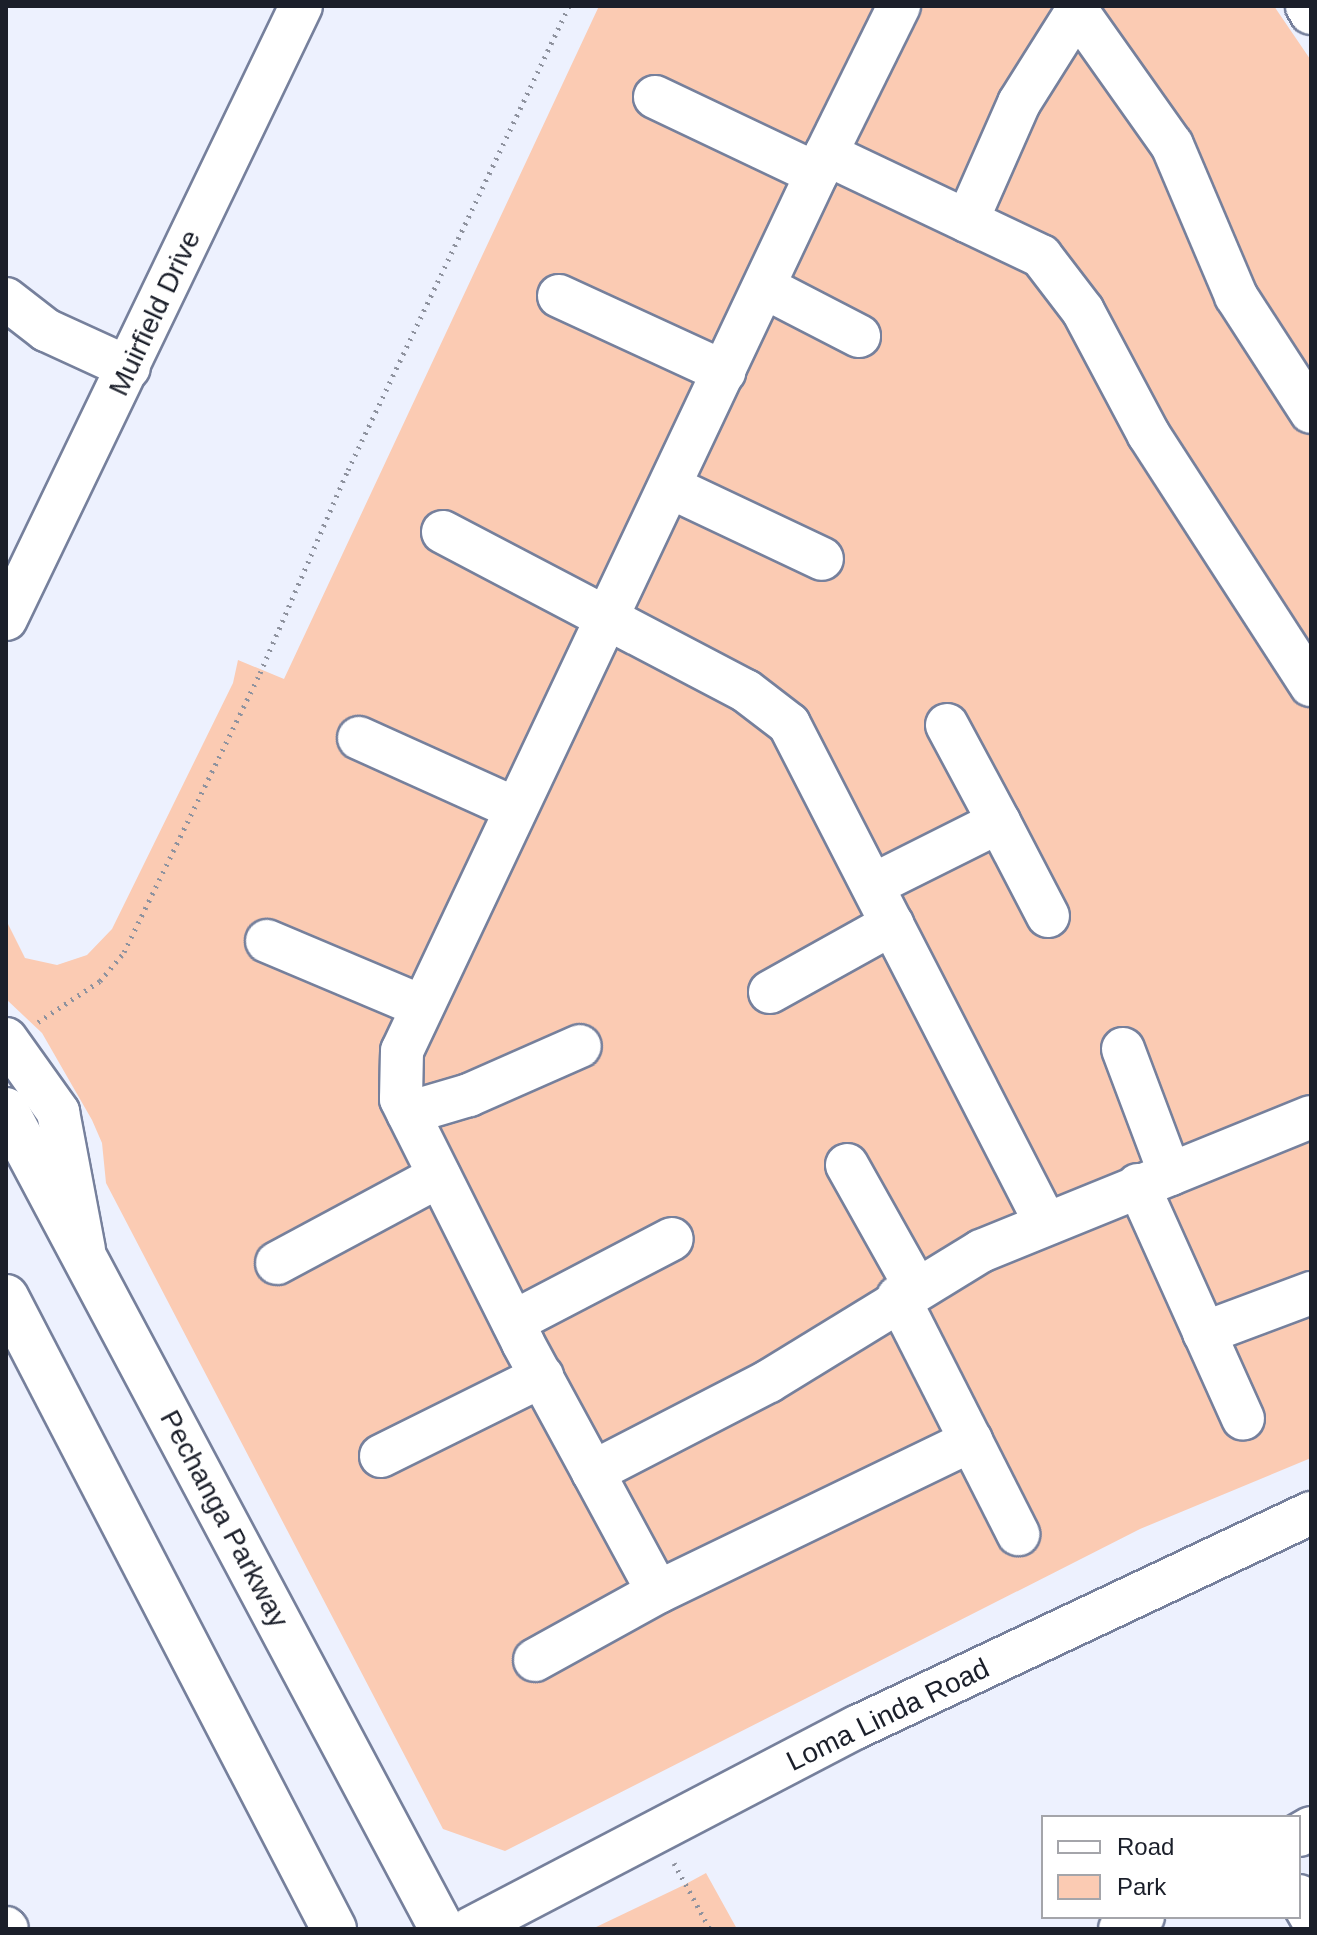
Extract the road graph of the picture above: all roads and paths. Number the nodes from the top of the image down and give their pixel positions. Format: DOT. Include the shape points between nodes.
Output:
graph roads {
  1 [pos="301,6"];
  2 [pos="569,6"];
  3 [pos="899,6"];
  4 [pos="1307,6"];
  5 [pos="1079,9"];
  6 [pos="1311,13"];
  7 [pos="655,97"];
  8 [pos="822,164"];
  9 [pos="967,221"];
  10 [pos="764,287"];
  11 [pos="559,296"];
  12 [pos="6,299"];
  13 [pos="859,336"];
  14 [pos="129,368"];
  15 [pos="724,372"];
  16 [pos="1311,412"];
  17 [pos="670,487"];
  18 [pos="443,532"];
  19 [pos="822,559"];
  20 [pos="607,617"];
  21 [pos="6,619"];
  22 [pos="1311,685"];
  23 [pos="947,725"];
  24 [pos="359,738"];
  25 [pos="516,809"];
  26 [pos="999,822"];
  27 [pos="873,885"];
  28 [pos="1048,916"];
  29 [pos="892,924"];
  30 [pos="267,941"];
  31 [pos="770,992"];
  32 [pos="421,1006"];
  33 [pos="20,1032"];
  34 [pos="580,1046"];
  35 [pos="1123,1049"];
  36 [pos="6,1110"];
  37 [pos="408,1113"];
  38 [pos="1311,1117"];
  39 [pos="847,1165"];
  40 [pos="439,1176"];
  41 [pos="1154,1180"];
  42 [pos="1045,1222"];
  43 [pos="672,1239"];
  44 [pos="86,1259"];
  45 [pos="277,1263"];
  46 [pos="907,1292"];
  47 [pos="1311,1293"];
  48 [pos="6,1297"];
  49 [pos="513,1322"];
  50 [pos="1204,1333"];
  51 [pos="542,1376"];
  52 [pos="1243,1419"];
  53 [pos="971,1441"];
  54 [pos="381,1456"];
  55 [pos="593,1472"];
  56 [pos="1311,1513"];
  57 [pos="1018,1534"];
  58 [pos="658,1592"];
  59 [pos="535,1660"];
  60 [pos="659,1834"];
  61 [pos="1301,1900"];
  62 [pos="1311,1917"];
  63 [pos="1139,1919"];
  64 [pos="334,1929"];
  65 [pos="442,1929"];
  66 [pos="470,1929"];
  67 [pos="710,1929"];
  68 [pos="1120,1929"];
  1 -- 14 [label="street, Muirfield Drive"];
  2 -- 33 [label="path" via="348,470 260,673 124,952 100,981"];
  3 -- 8 [label="street"];
  4 -- 6 [label="street"];
  5 -- 9 [label="street" via="1019,103"];
  5 -- 16 [label="street" via="1172,145 1236,296"];
  7 -- 8 [label="street"];
  8 -- 9 [label="street"];
  8 -- 10 [label="street"];
  9 -- 22 [label="street" via="1041,256 1083,311 1149,435"];
  10 -- 13 [label="street"];
  10 -- 15 [label="street"];
  11 -- 15 [label="street"];
  12 -- 14 [label="street" via="46,330"];
  14 -- 21 [label="street, Muirfield Drive"];
  15 -- 17 [label="street"];
  17 -- 19 [label="street"];
  17 -- 20 [label="street"];
  18 -- 20 [label="street"];
  20 -- 25 [label="street"];
  20 -- 27 [label="street" via="746,691 789,724"];
  23 -- 26 [label="street"];
  24 -- 25 [label="street"];
  25 -- 32 [label="street"];
  26 -- 27 [label="street"];
  26 -- 28 [label="street"];
  27 -- 29 [label="street"];
  29 -- 31 [label="street"];
  29 -- 42 [label="street"];
  30 -- 32 [label="street"];
  32 -- 37 [label="street" via="402,1051 401,1099"];
  33 -- 44 [label="street" via="58,1112"];
  34 -- 37 [label="street" via="469,1095"];
  35 -- 41 [label="street"];
  36 -- 44 [label="main road, Pechanga Parkway"];
  37 -- 40 [label="street"];
  38 -- 41 [label="street"];
  39 -- 46 [label="street"];
  40 -- 45 [label="street"];
  40 -- 49 [label="street"];
  41 -- 42 [label="street"];
  41 -- 50 [label="street"];
  42 -- 46 [label="street"];
  43 -- 49 [label="street"];
  44 -- 65 [label="main road, Pechanga Parkway"];
  46 -- 53 [label="street"];
  46 -- 55 [label="street" via="769,1381"];
  47 -- 50 [label="street"];
  48 -- 64 [label="main road"];
  49 -- 51 [label="street"];
  50 -- 52 [label="street"];
  51 -- 54 [label="street"];
  51 -- 55 [label="street"];
  53 -- 57 [label="street"];
  53 -- 58 [label="street"];
  55 -- 58 [label="street"];
  56 -- 60 [label="street, Loma Linda Road" via="857,1727"];
  58 -- 59 [label="street"];
  60 -- 66 [label="street, Loma Linda Road"];
  60 -- 67 [label="path"];
  61 -- 62 [label="street"];
  63 -- 68 [label="street"];
}
